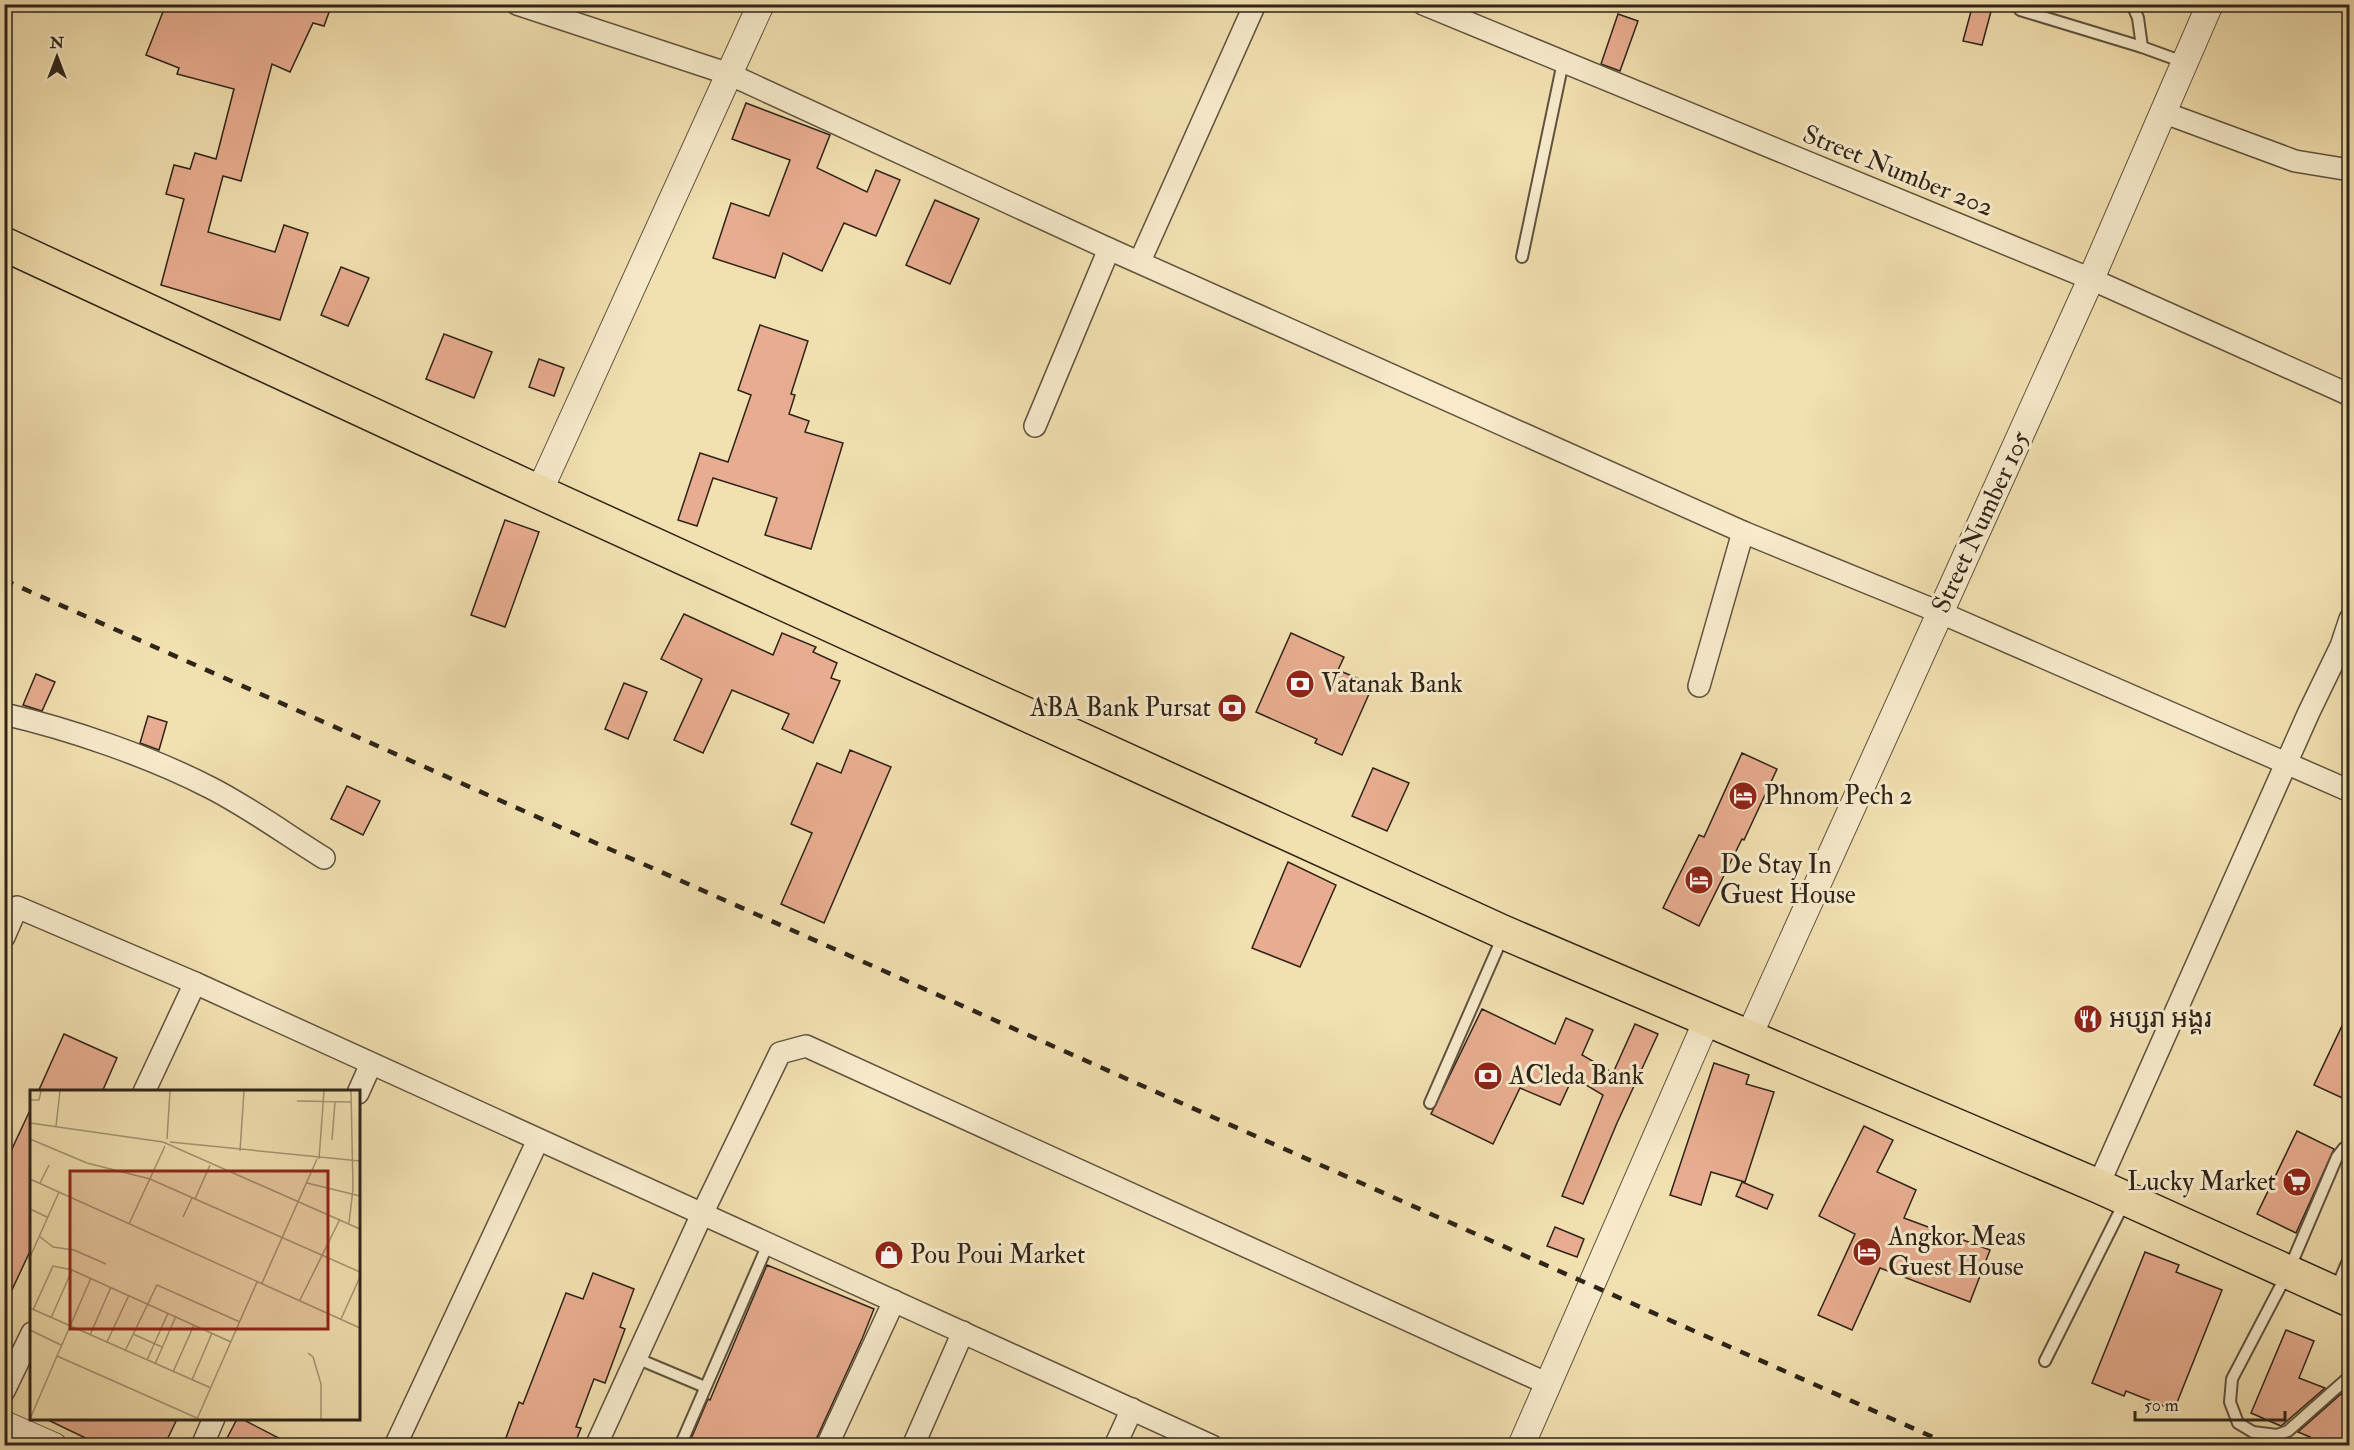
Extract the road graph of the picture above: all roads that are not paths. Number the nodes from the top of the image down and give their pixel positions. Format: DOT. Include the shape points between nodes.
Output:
graph roads {
  1 [pos="518,4"];
  2 [pos="761,4"];
  3 [pos="1255,4"];
  4 [pos="1423,4"];
  5 [pos="2132,4"];
  6 [pos="2210,4"];
  7 [pos="2020,10"];
  8 [pos="2142,47"];
  9 [pos="1563,62"];
  10 [pos="2187,63"];
  11 [pos="729,74"];
  12 [pos="2165,113"];
  13 [pos="2349,170"];
  14 [pos="4,244"];
  15 [pos="1109,249"];
  16 [pos="1522,257"];
  17 [pos="1140,261"];
  18 [pos="2091,279"];
  19 [pos="2349,395"];
  20 [pos="1035,426"];
  21 [pos="539,492"];
  22 [pos="1743,532"];
  23 [pos="1939,612"];
  24 [pos="2349,619"];
  25 [pos="1699,686"];
  26 [pos="4,714"];
  27 [pos="2287,763"];
  28 [pos="2349,791"];
  29 [pos="324,858"];
  30 [pos="11,905"];
  31 [pos="1505,933"];
  32 [pos="4,937"];
  33 [pos="195,983"];
  34 [pos="1707,1020"];
  35 [pos="1748,1038"];
  36 [pos="371,1064"];
  37 [pos="145,1090"];
  38 [pos="359,1090"];
  39 [pos="1430,1103"];
  40 [pos="538,1140"];
  41 [pos="2349,1146"];
  42 [pos="2112,1193"];
  43 [pos="702,1214"];
  44 [pos="768,1244"];
  45 [pos="2349,1256"];
  46 [pos="2288,1272"];
  47 [pos="2342,1297"];
  48 [pos="894,1301"];
  49 [pos="963,1332"];
  50 [pos="30,1337"];
  51 [pos="636,1358"];
  52 [pos="2045,1361"];
  53 [pos="2349,1376"];
  54 [pos="1548,1384"];
  55 [pos="705,1387"];
  56 [pos="4,1391"];
  57 [pos="1132,1409"];
  58 [pos="214,1420"];
  59 [pos="4,1424"];
  60 [pos="831,1444"];
  61 [pos="54,1446"];
  62 [pos="202,1446"];
  63 [pos="395,1446"];
  64 [pos="596,1446"];
  65 [pos="680,1446"];
  66 [pos="913,1446"];
  67 [pos="1115,1446"];
  68 [pos="1212,1446"];
  69 [pos="1521,1446"];
  1 -- 11 [label="street"];
  2 -- 11 [label="street"];
  3 -- 17 [label="street"];
  4 -- 9 [label="street, Street Number 202"];
  5 -- 8 [label="lane"];
  6 -- 10 [label="street, Street Number 105"];
  7 -- 8 [label="lane"];
  8 -- 10 [label="lane"];
  9 -- 16 [label="lane"];
  9 -- 18 [label="street, Street Number 202"];
  10 -- 12 [label="street, Street Number 105"];
  11 -- 15 [label="street"];
  11 -- 21 [label="street"];
  12 -- 13 [label="street" via="2295,161"];
  12 -- 18 [label="street, Street Number 105"];
  14 -- 21 [label="main road"];
  15 -- 17 [label="street"];
  15 -- 20 [label="street"];
  17 -- 22 [label="street"];
  18 -- 19 [label="street, Street Number 202"];
  18 -- 23 [label="street, Street Number 105"];
  21 -- 31 [label="main road"];
  22 -- 23 [label="street"];
  22 -- 25 [label="street"];
  23 -- 27 [label="street"];
  23 -- 35 [label="street, Street Number 105"];
  24 -- 27 [label="street" via="2341,646"];
  26 -- 29 [label="street" via="133,754 212,788"];
  27 -- 28 [label="street"];
  27 -- 42 [label="street"];
  30 -- 32 [label="street"];
  30 -- 33 [label="street"];
  31 -- 34 [label="main road"];
  31 -- 39 [label="lane"];
  33 -- 36 [label="street"];
  33 -- 37 [label="street"];
  34 -- 35 [label="main road"];
  34 -- 54 [label="street"];
  35 -- 42 [label="main road"];
  36 -- 38 [label="street"];
  36 -- 40 [label="street"];
  40 -- 43 [label="street"];
  40 -- 63 [label="street"];
  41 -- 46 [label="lane" via="2337,1157"];
  42 -- 46 [label="main road"];
  42 -- 52 [label="lane"];
  43 -- 44 [label="street"];
  43 -- 51 [label="street"];
  43 -- 54 [label="street" via="780,1053 806,1046"];
  44 -- 48 [label="street"];
  44 -- 55 [label="lane"];
  45 -- 47 [label="lane"];
  46 -- 47 [label="main road"];
  46 -- 53 [label="lane" via="2232,1379 2230,1402 2238,1423 2253,1432 2277,1435 2288,1431"];
  48 -- 49 [label="street"];
  48 -- 60 [label="street"];
  49 -- 57 [label="street"];
  49 -- 66 [label="street"];
  50 -- 56 [label="street"];
  51 -- 55 [label="lane"];
  51 -- 64 [label="street"];
  54 -- 69 [label="street"];
  55 -- 65 [label="lane"];
  57 -- 67 [label="street"];
  57 -- 68 [label="street"];
  58 -- 62 [label="street"];
  59 -- 61 [label="street"];
}
